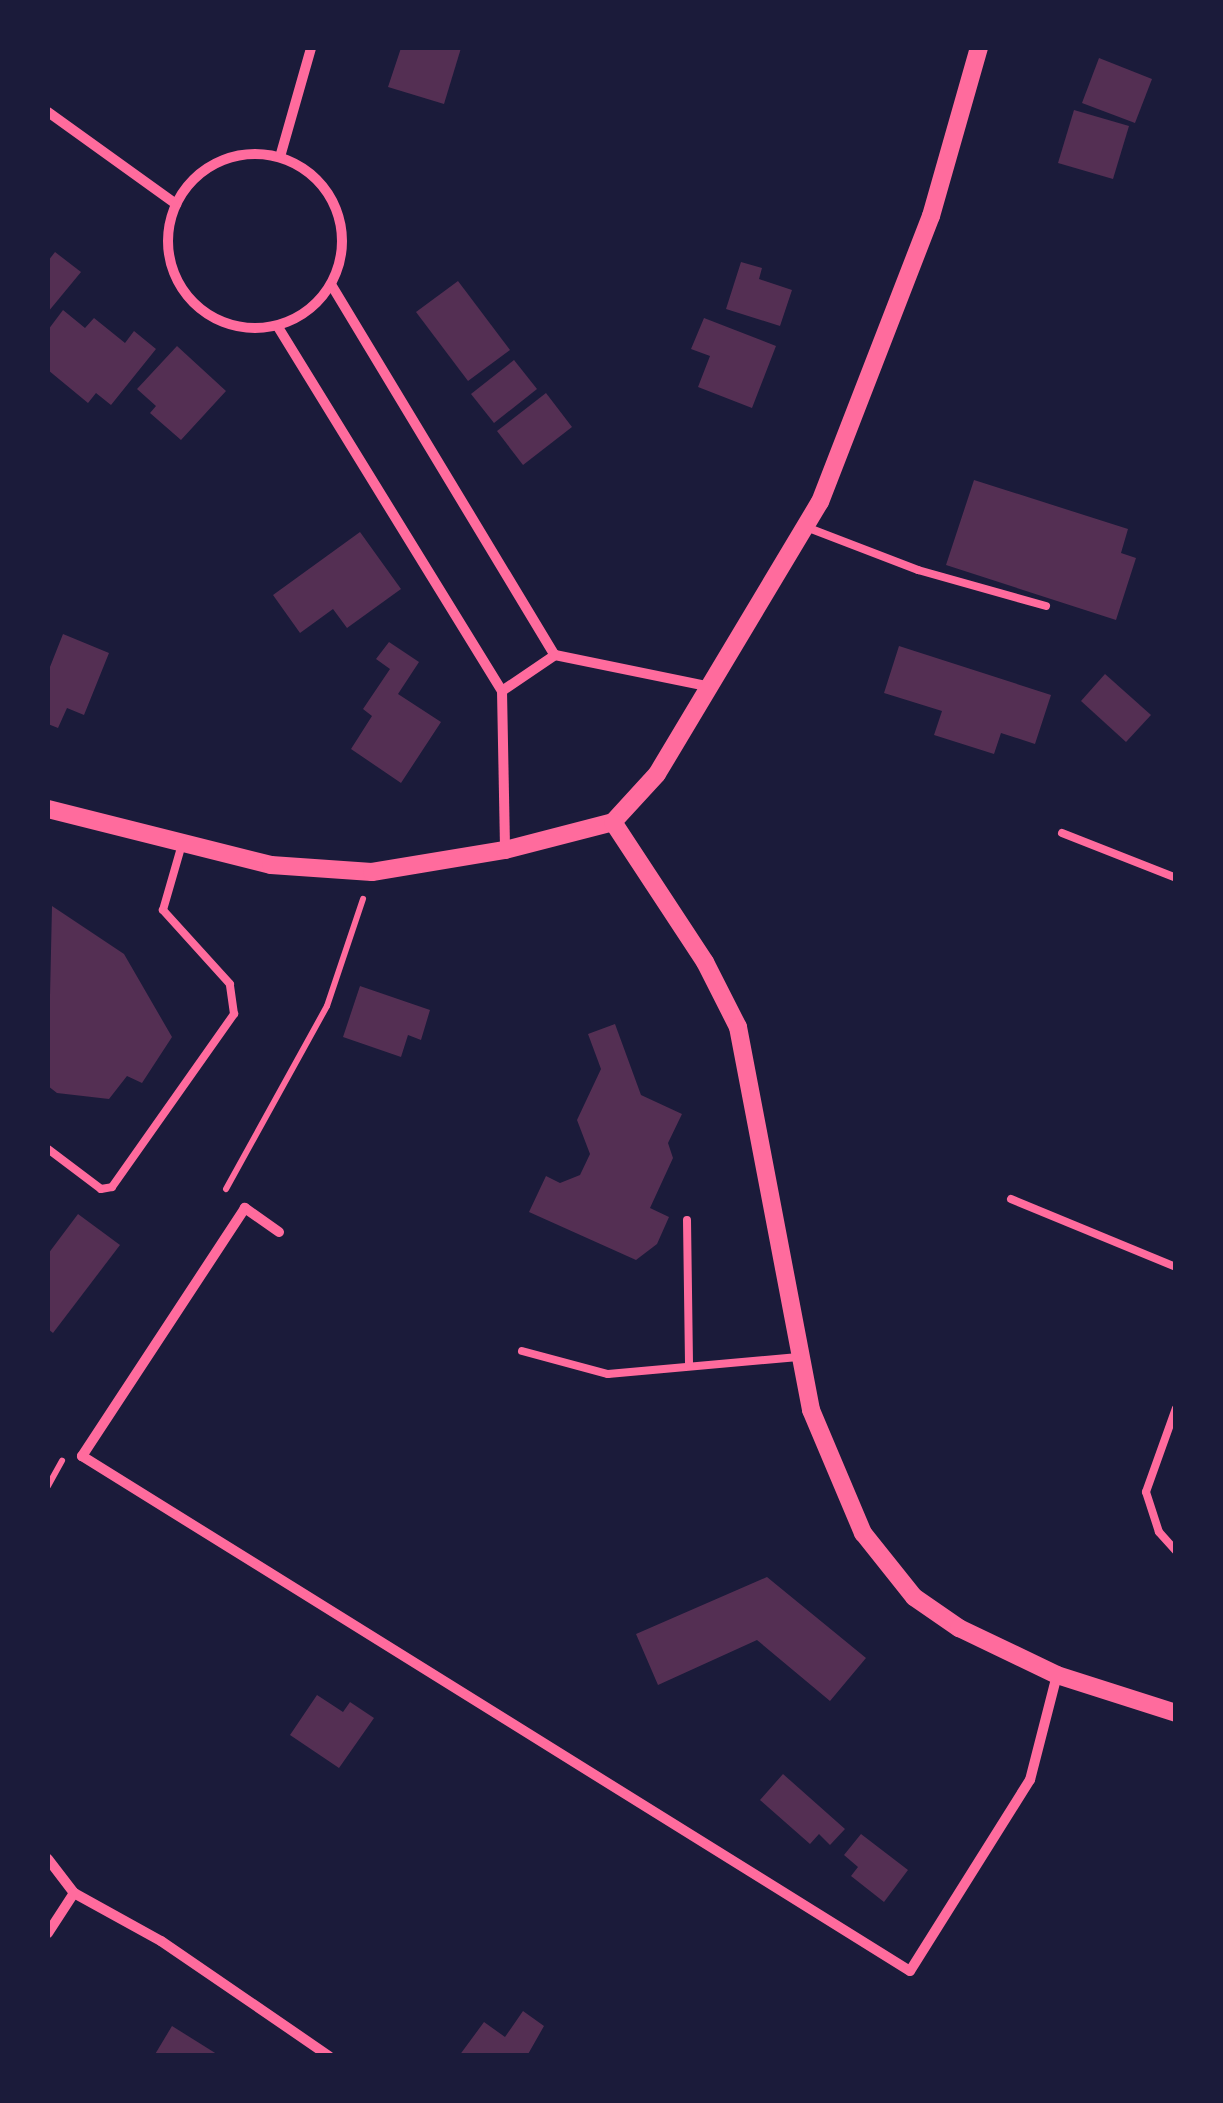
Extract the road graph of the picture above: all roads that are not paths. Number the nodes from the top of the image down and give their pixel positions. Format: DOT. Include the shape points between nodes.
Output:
graph roads {
  1 [pos="311,48"];
  2 [pos="979,48"];
  3 [pos="48,112"];
  4 [pos="280,157"];
  5 [pos="176,204"];
  6 [pos="332,286"];
  7 [pos="278,327"];
  8 [pos="806,527"];
  9 [pos="1046,606"];
  10 [pos="555,654"];
  11 [pos="710,687"];
  12 [pos="502,691"];
  13 [pos="48,809"];
  14 [pos="613,822"];
  15 [pos="1062,833"];
  16 [pos="182,844"];
  17 [pos="506,850"];
  18 [pos="1176,878"];
  19 [pos="48,1149"];
  20 [pos="1011,1198"];
  21 [pos="688,1220"];
  22 [pos="278,1232"];
  23 [pos="1176,1267"];
  24 [pos="522,1351"];
  25 [pos="799,1356"];
  26 [pos="690,1364"];
  27 [pos="1176,1408"];
  28 [pos="1172,1427"];
  29 [pos="1176,1551"];
  30 [pos="1057,1675"];
  31 [pos="1176,1713"];
  32 [pos="48,1860"];
  33 [pos="74,1893"];
  34 [pos="48,1933"];
  35 [pos="329,2056"];
  1 -- 4 [label="street"];
  2 -- 8 [label="street" via="930,216"];
  3 -- 5 [label="street"];
  4 -- 5 [label="street" via="252,153 222,160 193,179"];
  4 -- 6 [label="street" via="326,188 340,216 344,244"];
  5 -- 7 [label="street" via="168,254 182,291 218,322 247,330"];
  6 -- 7 [label="street" via="312,309"];
  6 -- 10 [label="street"];
  7 -- 12 [label="street"];
  8 -- 9 [label="lane" via="918,570"];
  8 -- 11 [label="street"];
  10 -- 11 [label="street"];
  10 -- 12 [label="street"];
  11 -- 14 [label="street" via="656,774"];
  12 -- 17 [label="street"];
  13 -- 16 [label="street"];
  14 -- 17 [label="street"];
  14 -- 25 [label="street" via="738,1027"];
  15 -- 18 [label="lane"];
  16 -- 17 [label="street" via="271,864 372,872"];
  16 -- 19 [label="lane" via="163,910 230,984 234,1014 112,1187 102,1189"];
  20 -- 23 [label="lane"];
  21 -- 26 [label="lane"];
  22 -- 30 [label="street" via="245,1208 82,1456 910,1971 1030,1780"];
  24 -- 26 [label="lane" via="608,1374"];
  25 -- 26 [label="lane"];
  25 -- 30 [label="street" via="838,1485 893,1575 936,1615"];
  27 -- 28 [label="lane"];
  28 -- 29 [label="lane" via="1146,1492 1159,1532"];
  30 -- 31 [label="street"];
  32 -- 33 [label="street"];
  33 -- 34 [label="street"];
  33 -- 35 [label="street" via="161,1941"];
}
